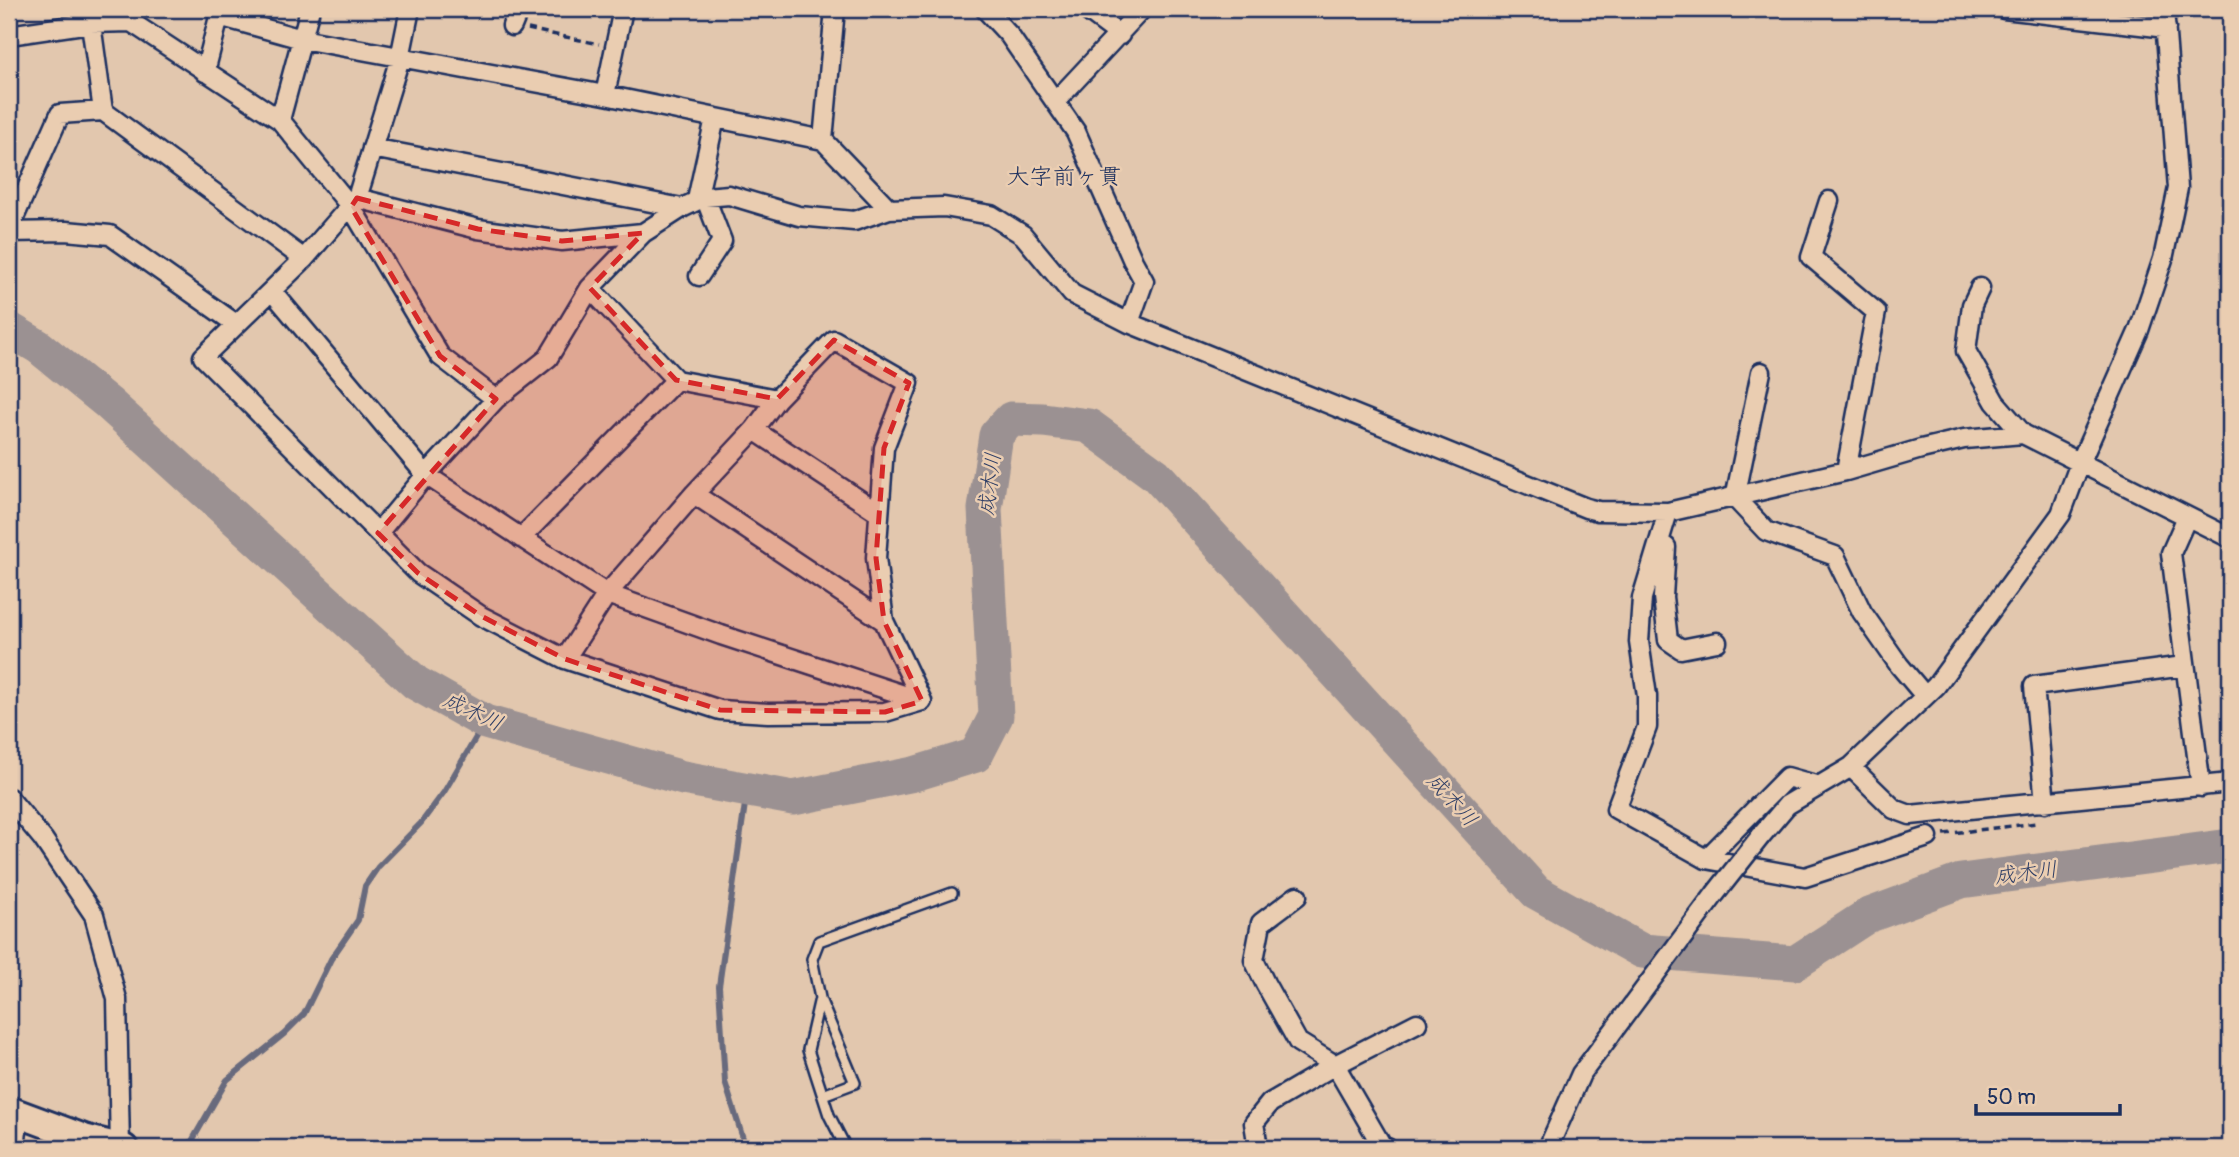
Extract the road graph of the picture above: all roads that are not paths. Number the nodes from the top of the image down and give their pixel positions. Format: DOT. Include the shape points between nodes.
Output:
graph roads {
  1 [pos="310,9"];
  2 [pos="410,9"];
  3 [pos="519,9"];
  4 [pos="623,9"];
  5 [pos="835,9"];
  6 [pos="985,9"];
  7 [pos="1085,9"];
  8 [pos="1142,9"];
  9 [pos="2004,9"];
  10 [pos="2164,9"];
  11 [pos="220,13"];
  12 [pos="89,16"];
  13 [pos="512,26"];
  14 [pos="2166,28"];
  15 [pos="9,35"];
  16 [pos="1120,35"];
  17 [pos="302,38"];
  18 [pos="400,58"];
  19 [pos="205,72"];
  20 [pos="604,95"];
  21 [pos="1056,101"];
  22 [pos="103,111"];
  23 [pos="715,118"];
  24 [pos="280,120"];
  25 [pos="823,140"];
  26 [pos="372,148"];
  27 [pos="1829,201"];
  28 [pos="694,202"];
  29 [pos="354,203"];
  30 [pos="888,209"];
  31 [pos="9,230"];
  32 [pos="643,233"];
  33 [pos="304,259"];
  34 [pos="699,276"];
  35 [pos="590,288"];
  36 [pos="1980,288"];
  37 [pos="272,291"];
  38 [pos="1129,323"];
  39 [pos="236,324"];
  40 [pos="1761,372"];
  41 [pos="676,380"];
  42 [pos="496,399"];
  43 [pos="777,399"];
  44 [pos="754,430"];
  45 [pos="2022,434"];
  46 [pos="2080,463"];
  47 [pos="1846,471"];
  48 [pos="426,475"];
  49 [pos="694,494"];
  50 [pos="1735,498"];
  51 [pos="878,512"];
  52 [pos="1668,512"];
  53 [pos="2187,517"];
  54 [pos="378,533"];
  55 [pos="521,538"];
  56 [pos="2230,538"];
  57 [pos="607,594"];
  58 [pos="884,621"];
  59 [pos="1717,642"];
  60 [pos="565,659"];
  61 [pos="2184,666"];
  62 [pos="1925,696"];
  63 [pos="922,701"];
  64 [pos="1851,767"];
  65 [pos="2230,783"];
  66 [pos="1819,786"];
  67 [pos="2201,787"];
  68 [pos="9,799"];
  69 [pos="2045,803"];
  70 [pos="1928,837"];
  71 [pos="1706,859"];
  72 [pos="951,893"];
  73 [pos="1297,896"];
  74 [pos="820,998"];
  75 [pos="1417,1023"];
  76 [pos="1335,1065"];
  77 [pos="823,1095"];
  78 [pos="14,1112"];
  79 [pos="15,1148"];
  80 [pos="122,1148"];
  81 [pos="846,1148"];
  82 [pos="1258,1148"];
  83 [pos="1387,1148"];
  84 [pos="1548,1148"];
  1 -- 17 [label="street"];
  2 -- 18 [label="street"];
  3 -- 13 [label="street"];
  4 -- 20 [label="street"];
  5 -- 25 [label="street"];
  6 -- 21 [label="street"];
  7 -- 16 [label="street"];
  8 -- 16 [label="street"];
  9 -- 14 [label="street"];
  10 -- 14 [label="street"];
  11 -- 17 [label="street"];
  11 -- 19 [label="street"];
  12 -- 15 [label="street"];
  12 -- 19 [label="street" via="131,22"];
  12 -- 22 [label="street"];
  14 -- 46 [label="street" via="2178,188 2163,259 2139,330"];
  16 -- 21 [label="street"];
  17 -- 18 [label="street"];
  17 -- 24 [label="street"];
  18 -- 20 [label="street"];
  18 -- 26 [label="street"];
  19 -- 24 [label="street"];
  20 -- 23 [label="street"];
  21 -- 38 [label="street" via="1076,132 1144,281"];
  22 -- 31 [label="street" via="60,114"];
  22 -- 33 [label="street"];
  23 -- 25 [label="street"];
  23 -- 28 [label="street"];
  24 -- 29 [label="street"];
  25 -- 30 [label="street"];
  26 -- 28 [label="street"];
  26 -- 29 [label="street"];
  27 -- 47 [label="street" via="1811,257 1876,312"];
  28 -- 30 [label="street" via="729,195 799,216 854,221"];
  28 -- 32 [label="street"];
  28 -- 34 [label="street" via="722,241"];
  29 -- 32 [label="street" via="562,241"];
  29 -- 33 [label="street"];
  29 -- 42 [label="street" via="440,356"];
  30 -- 38 [label="street" via="944,207 991,215 1023,234 1072,294"];
  31 -- 39 [label="street" via="110,235"];
  32 -- 35 [label="street"];
  33 -- 37 [label="street"];
  35 -- 41 [label="street"];
  35 -- 42 [label="street" via="548,358"];
  36 -- 45 [label="street" via="1972,304 1966,351 1995,402"];
  37 -- 39 [label="street"];
  37 -- 48 [label="street"];
  38 -- 52 [label="street" via="1586,508"];
  39 -- 54 [label="street" via="203,357"];
  40 -- 50 [label="street"];
  41 -- 43 [label="street"];
  41 -- 55 [label="street"];
  42 -- 48 [label="street"];
  43 -- 44 [label="street"];
  43 -- 51 [label="street" via="834,340 909,383 884,448"];
  44 -- 49 [label="street"];
  44 -- 51 [label="street"];
  45 -- 46 [label="street"];
  45 -- 47 [label="street" via="1964,439"];
  46 -- 53 [label="street"];
  46 -- 62 [label="street" via="2061,514"];
  47 -- 50 [label="street"];
  48 -- 54 [label="street"];
  48 -- 55 [label="street"];
  49 -- 57 [label="street"];
  49 -- 58 [label="street"];
  50 -- 52 [label="street"];
  50 -- 62 [label="street" via="1766,531 1835,556 1862,612"];
  51 -- 58 [label="street" via="876,558"];
  52 -- 59 [label="street" via="1663,597 1668,640 1681,649"];
  52 -- 71 [label="street" via="1642,598 1639,642 1647,727 1616,809"];
  53 -- 56 [label="street"];
  53 -- 61 [label="street" via="2171,553"];
  54 -- 60 [label="street" via="418,573 481,616"];
  55 -- 57 [label="street"];
  57 -- 60 [label="street"];
  57 -- 63 [label="street"];
  58 -- 63 [label="street"];
  60 -- 63 [label="street" via="720,710 885,712"];
  61 -- 67 [label="street"];
  61 -- 69 [label="street" via="2035,686"];
  62 -- 64 [label="street"];
  64 -- 66 [label="street"];
  64 -- 69 [label="street" via="1894,809 1910,816"];
  65 -- 67 [label="street"];
  66 -- 71 [label="street" via="1787,777"];
  66 -- 84 [label="street, bridge" via="1787,805 1715,894 1581,1074"];
  67 -- 69 [label="street"];
  68 -- 80 [label="street" via="43,839 94,915 117,999"];
  70 -- 71 [label="street" via="1805,877"];
  72 -- 74 [label="lane" via="819,941 812,959"];
  73 -- 76 [label="street" via="1261,923 1254,960 1298,1042"];
  74 -- 77 [label="lane" via="808,1050"];
  74 -- 77 [label="lane" via="855,1083"];
  75 -- 76 [label="street"];
  76 -- 82 [label="street" via="1270,1103 1254,1123"];
  76 -- 83 [label="street"];
  77 -- 81 [label="lane"];
  78 -- 79 [label="street"];
  78 -- 80 [label="main road"];
}
